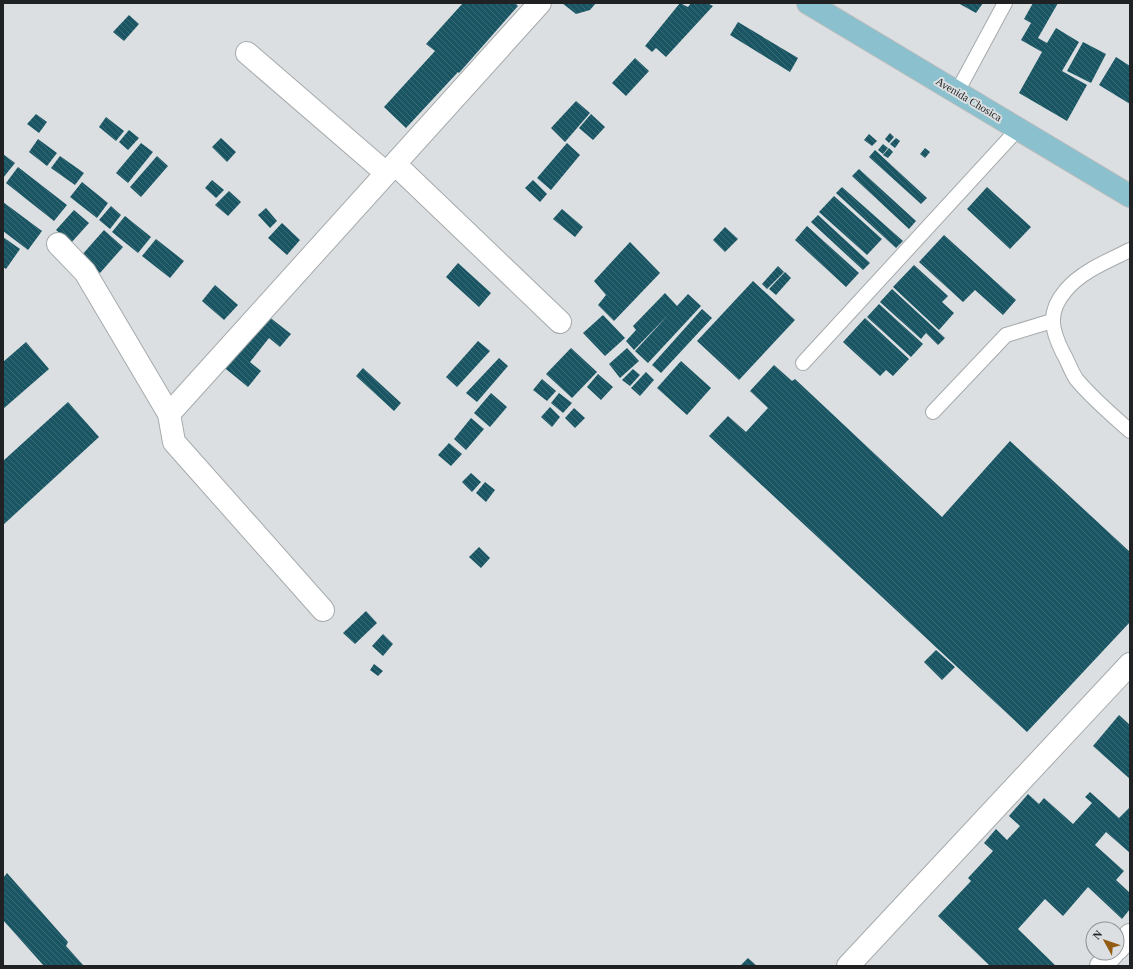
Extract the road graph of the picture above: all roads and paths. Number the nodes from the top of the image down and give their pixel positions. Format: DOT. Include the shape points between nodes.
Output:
graph roads {
  1 [pos="540,3"];
  2 [pos="808,3"];
  3 [pos="1005,3"];
  4 [pos="247,53"];
  5 [pos="957,92"];
  6 [pos="1018,129"];
  7 [pos="391,168"];
  8 [pos="1130,196"];
  9 [pos="58,244"];
  10 [pos="1130,250"];
  11 [pos="1052,321"];
  12 [pos="560,322"];
  13 [pos="803,363"];
  14 [pos="933,412"];
  15 [pos="169,414"];
  16 [pos="1130,431"];
  17 [pos="323,610"];
  18 [pos="1130,664"];
  19 [pos="866,956"];
  20 [pos="848,966"];
  1 -- 7 [label="street"];
  2 -- 5 [label="main road, Avenida Chosica"];
  3 -- 5 [label="lane"];
  4 -- 7 [label="street"];
  5 -- 6 [label="main road, Avenida Chosica"];
  6 -- 8 [label="main road, Avenida Chosica"];
  6 -- 13 [label="lane"];
  7 -- 12 [label="street"];
  7 -- 15 [label="street"];
  9 -- 15 [label="street" via="85,272"];
  10 -- 11 [label="lane" via="1096,267 1065,291 1055,308"];
  11 -- 14 [label="lane" via="1006,335"];
  11 -- 16 [label="lane" via="1054,335 1076,379"];
  15 -- 17 [label="street" via="174,442"];
  18 -- 19 [label="street"];
  19 -- 20 [label="street"];
}
